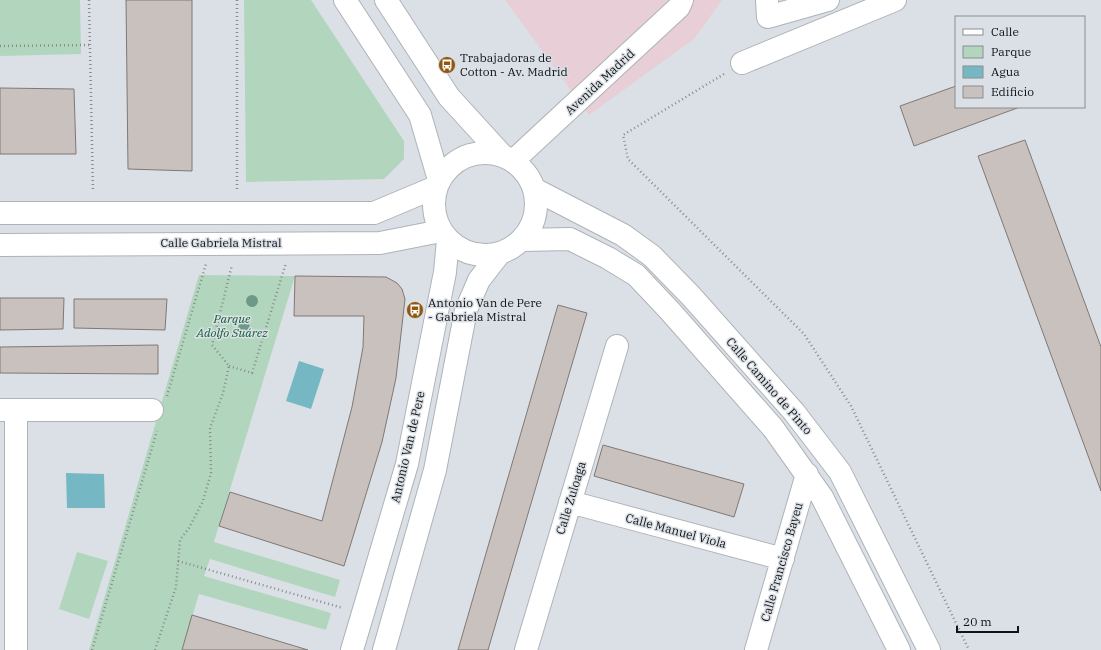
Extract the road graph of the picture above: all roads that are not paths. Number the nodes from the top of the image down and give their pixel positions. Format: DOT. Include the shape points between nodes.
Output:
graph roads {
  1 [pos="345,0"];
  2 [pos="386,0"];
  3 [pos="682,0"];
  4 [pos="767,0"];
  5 [pos="828,0"];
  6 [pos="895,0"];
  7 [pos="742,63"];
  8 [pos="508,158"];
  9 [pos="437,183"];
  10 [pos="534,189"];
  11 [pos="0,213"];
  12 [pos="445,236"];
  13 [pos="522,240"];
  14 [pos="0,245"];
  15 [pos="500,253"];
  16 [pos="617,346"];
  17 [pos="8,410"];
  18 [pos="159,412"];
  19 [pos="807,474"];
  20 [pos="570,502"];
  21 [pos="783,559"];
  22 [pos="16,650"];
  23 [pos="352,650"];
  24 [pos="384,650"];
  25 [pos="526,650"];
  26 [pos="756,650"];
  27 [pos="899,650"];
  28 [pos="929,650"];
  1 -- 9 [label="street" via="420,115"];
  2 -- 8 [label="street" via="449,97"];
  3 -- 8 [label="street, Avenida Madrid" via="636,48"];
  4 -- 5 [label="street" via="768,17"];
  6 -- 7 [label="street"];
  8 -- 9 [label="street" via="488,152 473,153 447,168"];
  8 -- 10 [label="street" via="530,178"];
  9 -- 11 [label="street" via="374,213"];
  9 -- 12 [label="street" via="433,207 436,222"];
  10 -- 13 [label="street" via="535,216"];
  10 -- 28 [label="street, Calle Camino de Pinto" via="623,235 652,256 794,412 840,472"];
  12 -- 14 [label="street, Calle Gabriela Mistral" via="380,243"];
  12 -- 15 [label="street" via="454,246 468,253 484,256"];
  12 -- 23 [label="street, Antonio Van de Pere" via="445,272 407,464"];
  13 -- 15 [label="street"];
  13 -- 19 [label="street, Calle Camino de Pinto" via="570,239 636,275 773,428"];
  15 -- 24 [label="street" via="479,280 466,310 435,470"];
  16 -- 20 [label="street, Calle Zuloaga"];
  17 -- 18 [label="street"];
  17 -- 22 [label="street"];
  19 -- 21 [label="street, Calle Francisco Bayeu"];
  19 -- 27 [label="street, Calle Camino de Pinto" via="822,497"];
  20 -- 21 [label="street, Calle Manuel Viola"];
  20 -- 25 [label="street, Calle Zuloaga"];
  21 -- 26 [label="street, Calle Francisco Bayeu"];
}
